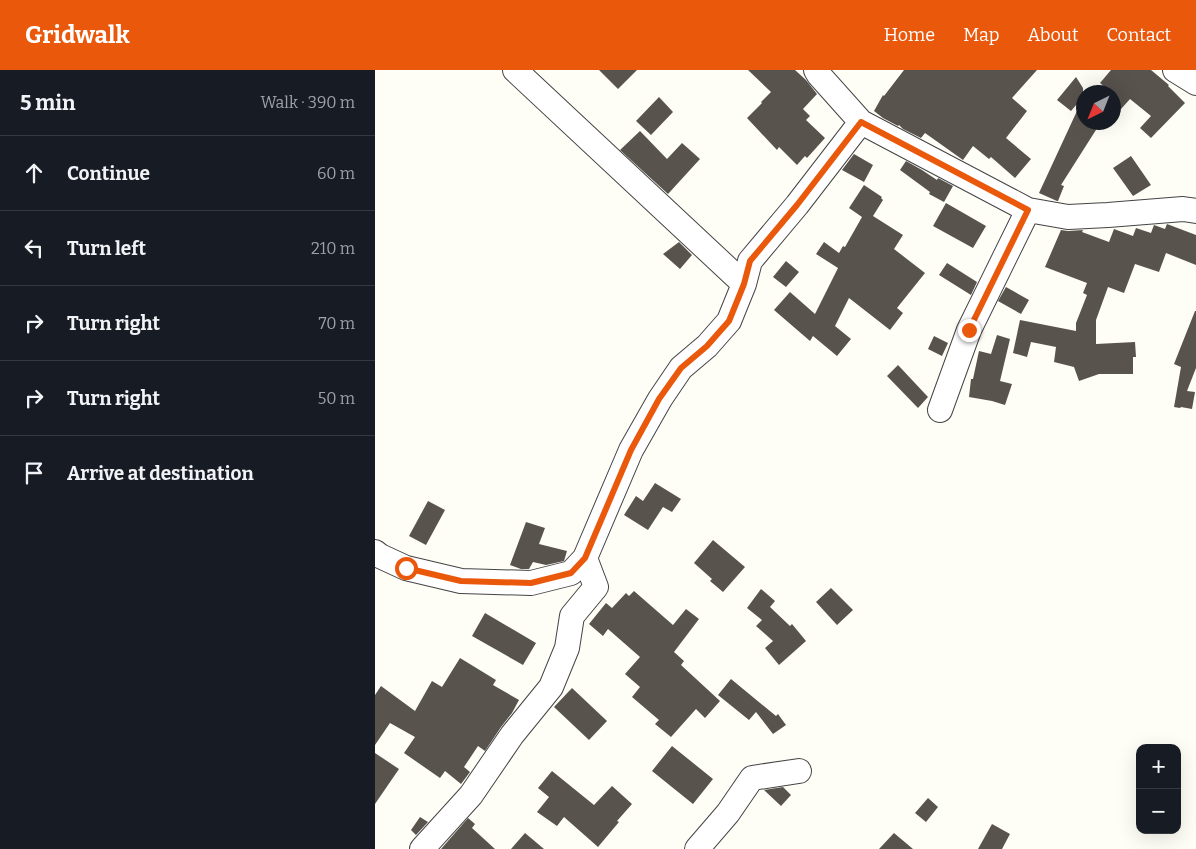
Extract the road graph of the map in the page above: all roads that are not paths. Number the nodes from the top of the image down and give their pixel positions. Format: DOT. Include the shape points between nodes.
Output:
graph roads {
  1 [pos="515,70"];
  2 [pos="816,70"];
  3 [pos="1175,70"];
  4 [pos="1196,83"];
  5 [pos="861,122"];
  6 [pos="1192,204"];
  7 [pos="1028,210"];
  8 [pos="744,284"];
  9 [pos="940,410"];
  10 [pos="375,552"];
  11 [pos="578,566"];
  12 [pos="799,771"];
  13 [pos="422,849"];
  14 [pos="697,849"];
  1 -- 8 [label="street"];
  2 -- 5 [label="street"];
  3 -- 4 [label="street"];
  5 -- 7 [label="street"];
  5 -- 8 [label="street" via="750,261"];
  6 -- 7 [label="street" via="1068,217"];
  7 -- 9 [label="street" via="969,330"];
  8 -- 11 [label="street" via="729,321 681,368 659,399 631,450"];
  10 -- 11 [label="street" via="406,568 461,581 531,583"];
  11 -- 13 [label="street" via="596,587 572,616 567,648 551,687 512,735 471,796"];
  12 -- 14 [label="street" via="752,778"];
}
